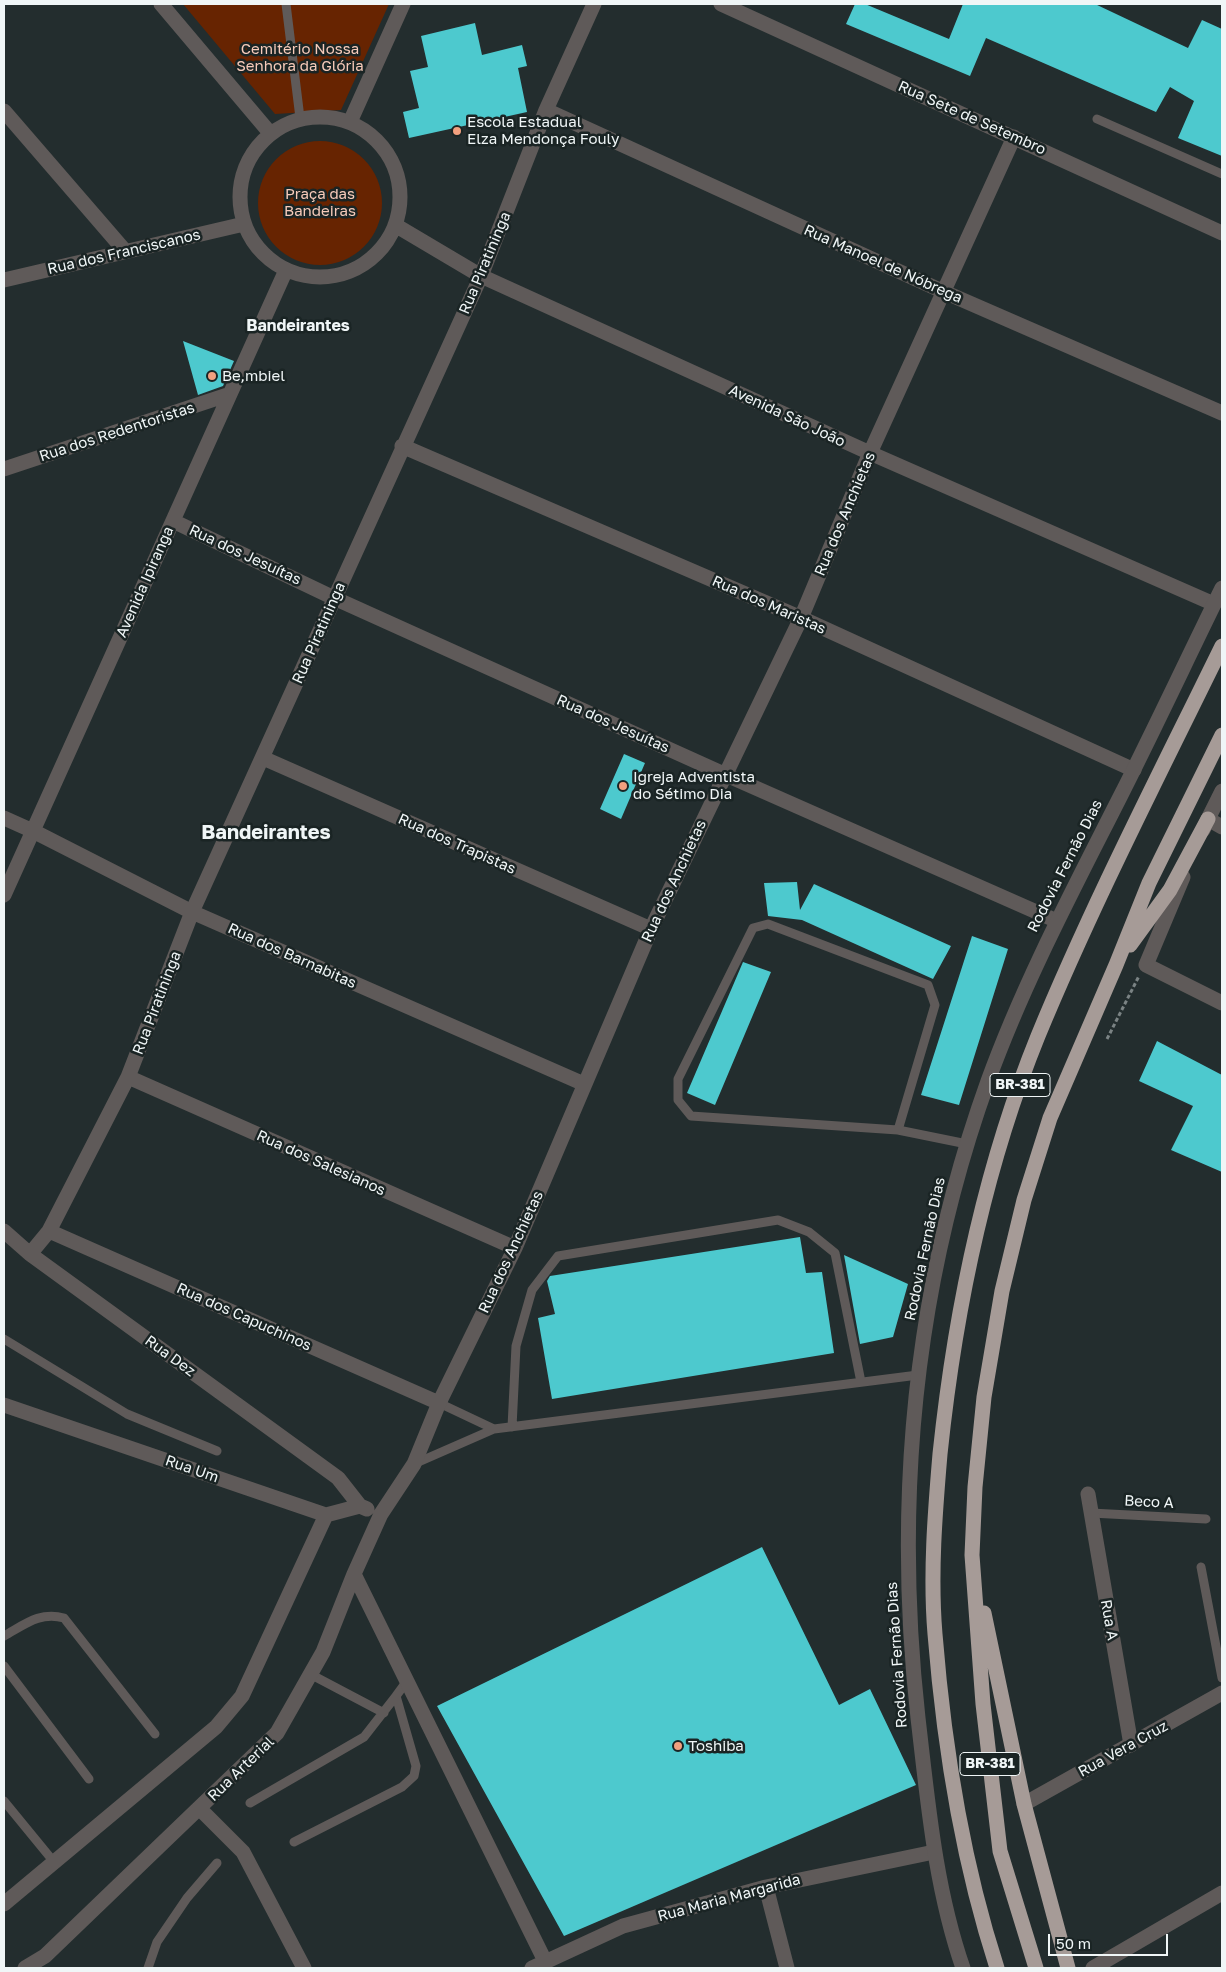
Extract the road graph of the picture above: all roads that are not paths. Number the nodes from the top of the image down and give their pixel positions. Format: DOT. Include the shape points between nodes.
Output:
graph roads {
  1 [pos="161,4"];
  2 [pos="286,4"];
  3 [pos="403,4"];
  4 [pos="594,4"];
  5 [pos="721,4"];
  6 [pos="546,110"];
  7 [pos="4,111"];
  8 [pos="300,118"];
  9 [pos="1097,119"];
  10 [pos="350,122"];
  11 [pos="270,133"];
  12 [pos="1014,137"];
  13 [pos="1222,174"];
  14 [pos="244,224"];
  15 [pos="395,225"];
  16 [pos="1222,233"];
  17 [pos="125,252"];
  18 [pos="286,270"];
  19 [pos="481,276"];
  20 [pos="4,280"];
  21 [pos="942,291"];
  22 [pos="230,394"];
  23 [pos="1222,413"];
  24 [pos="402,446"];
  25 [pos="870,453"];
  26 [pos="4,469"];
  27 [pos="173,521"];
  28 [pos="1222,588"];
  29 [pos="334,598"];
  30 [pos="1214,604"];
  31 [pos="801,618"];
  32 [pos="1222,646"];
  33 [pos="1222,735"];
  34 [pos="263,758"];
  35 [pos="1134,770"];
  36 [pos="724,774"];
  37 [pos="1222,791"];
  38 [pos="4,818"];
  39 [pos="1208,819"];
  40 [pos="1222,827"];
  41 [pos="33,831"];
  42 [pos="4,895"];
  43 [pos="192,912"];
  44 [pos="1057,921"];
  45 [pos="651,929"];
  46 [pos="1116,965"];
  47 [pos="1222,1002"];
  48 [pos="128,1077"];
  49 [pos="584,1084"];
  50 [pos="898,1130"];
  51 [pos="967,1144"];
  52 [pos="49,1230"];
  53 [pos="4,1231"];
  54 [pos="515,1248"];
  55 [pos="30,1254"];
  56 [pos="4,1339"];
  57 [pos="918,1375"];
  58 [pos="861,1382"];
  59 [pos="439,1404"];
  60 [pos="4,1405"];
  61 [pos="512,1427"];
  62 [pos="494,1429"];
  63 [pos="217,1451"];
  64 [pos="414,1464"];
  65 [pos="1088,1494"];
  66 [pos="360,1506"];
  67 [pos="1091,1513"];
  68 [pos="381,1514"];
  69 [pos="326,1515"];
  70 [pos="1206,1519"];
  71 [pos="972,1556"];
  72 [pos="1201,1566"];
  73 [pos="354,1574"];
  74 [pos="4,1636"];
  75 [pos="4,1666"];
  76 [pos="310,1674"];
  77 [pos="1222,1678"];
  78 [pos="407,1681"];
  79 [pos="1222,1693"];
  80 [pos="396,1696"];
  81 [pos="384,1713"];
  82 [pos="155,1734"];
  83 [pos="1131,1745"];
  84 [pos="89,1779"];
  85 [pos="4,1801"];
  86 [pos="250,1803"];
  87 [pos="1024,1804"];
  88 [pos="200,1808"];
  89 [pos="294,1842"];
  90 [pos="934,1852"];
  91 [pos="54,1862"];
  92 [pos="217,1863"];
  93 [pos="766,1887"];
  94 [pos="1222,1894"];
  95 [pos="4,1904"];
  96 [pos="538,1965"];
  97 [pos="25,1968"];
  98 [pos="148,1968"];
  99 [pos="304,1968"];
  100 [pos="787,1968"];
  101 [pos="963,1968"];
  102 [pos="997,1968"];
  103 [pos="1036,1968"];
  104 [pos="1068,1968"];
  105 [pos="1093,1968"];
  1 -- 11 [label="street"];
  2 -- 8 [label="lane"];
  3 -- 10 [label="street"];
  4 -- 6 [label="street, Rua Piratininga"];
  5 -- 12 [label="street, Rua Sete de Setembro"];
  6 -- 19 [label="street, Rua Piratininga"];
  6 -- 21 [label="street, Rua Manoel de Nóbrega"];
  7 -- 17 [label="street"];
  8 -- 10 [label="street" via="333,117"];
  8 -- 11 [label="street"];
  9 -- 13 [label="lane"];
  10 -- 15 [label="street" via="382,146 393,164 399,184 400,205"];
  11 -- 14 [label="street" via="256,148 240,184"];
  12 -- 16 [label="street, Rua Sete de Setembro"];
  12 -- 21 [label="street, Rua dos Anchietas"];
  14 -- 17 [label="street, Rua dos Franciscanos"];
  14 -- 18 [label="street" via="260,251"];
  15 -- 18 [label="street" via="387,242 359,267 342,274 314,277"];
  15 -- 19 [label="street, Avenida São João"];
  17 -- 20 [label="street, Rua dos Franciscanos"];
  18 -- 22 [label="street, Avenida Ipiranga"];
  19 -- 24 [label="street, Rua Piratininga"];
  19 -- 25 [label="street, Avenida São João"];
  21 -- 23 [label="street, Rua Manoel de Nóbrega"];
  21 -- 25 [label="street, Rua dos Anchietas"];
  22 -- 26 [label="street, Rua dos Redentoristas"];
  22 -- 27 [label="street, Avenida Ipiranga"];
  24 -- 29 [label="street, Rua Piratininga"];
  24 -- 31 [label="street, Rua dos Maristas"];
  25 -- 30 [label="street, Avenida São João"];
  25 -- 31 [label="street, Rua dos Anchietas"];
  27 -- 29 [label="street, Rua dos Jesuítas"];
  27 -- 41 [label="street, Avenida Ipiranga"];
  28 -- 30 [label="street, Rodovia Fernão Dias / BR-381"];
  29 -- 34 [label="street, Rua Piratininga"];
  29 -- 36 [label="street, Rua dos Jesuítas"];
  30 -- 35 [label="street, Rodovia Fernão Dias / BR-381"];
  31 -- 35 [label="street, Rua dos Maristas"];
  31 -- 36 [label="street, Rua dos Anchietas"];
  32 -- 102 [label="highway, BR-381" via="1115,865 1038,1037 987,1188 964,1285 947,1391 937,1485 935,1632 952,1782 968,1862"];
  33 -- 46 [label="highway, BR-381" via="1149,882"];
  34 -- 43 [label="street, Rua Piratininga"];
  34 -- 45 [label="street, Rua dos Trapistas"];
  35 -- 44 [label="street, Rodovia Fernão Dias / BR-381"];
  36 -- 44 [label="street, Rua dos Jesuítas"];
  36 -- 45 [label="street, Rua dos Anchietas"];
  37 -- 39 [label="street, BR-381"];
  38 -- 41 [label="street, Rua dos Barnabitas"];
  39 -- 40 [label="street"];
  39 -- 46 [label="highway, BR-381" via="1170,890"];
  39 -- 47 [label="street" via="1146,965"];
  41 -- 42 [label="street, Avenida Ipiranga"];
  41 -- 43 [label="street, Rua dos Barnabitas"];
  43 -- 48 [label="street, Rua Piratininga"];
  43 -- 49 [label="street, Rua dos Barnabitas"];
  44 -- 51 [label="street, Rodovia Fernão Dias / BR-381" via="989,1079"];
  45 -- 49 [label="street, Rua dos Anchietas"];
  46 -- 71 [label="highway, BR-381" via="1050,1118 1022,1209 1002,1291 984,1397"];
  48 -- 52 [label="street, Rua Piratininga"];
  48 -- 54 [label="street, Rua dos Salesianos"];
  49 -- 54 [label="street, Rua dos Anchietas"];
  50 -- 50 [label="lane" via="691,1116 678,1100 678,1079 753,928 768,924 928,985 935,1005"];
  50 -- 51 [label="lane"];
  51 -- 57 [label="street, Rodovia Fernão Dias / BR-381" via="947,1219"];
  52 -- 55 [label="street, Rua Piratininga"];
  52 -- 59 [label="street, Rua dos Capuchinos"];
  53 -- 55 [label="street, Rua Dez"];
  54 -- 59 [label="street, Rua dos Anchietas"];
  55 -- 66 [label="street, Rua Dez" via="338,1478"];
  56 -- 63 [label="lane" via="127,1414"];
  57 -- 58 [label="lane"];
  57 -- 90 [label="street, Rodovia Fernão Dias / BR-381" via="910,1448 907,1547 913,1668"];
  58 -- 61 [label="lane"];
  58 -- 61 [label="lane" via="835,1253 809,1232 778,1220 558,1256 532,1290 516,1346"];
  59 -- 62 [label="lane"];
  59 -- 64 [label="street, Rua dos Anchietas"];
  60 -- 69 [label="street, Rua Um"];
  61 -- 62 [label="lane"];
  62 -- 64 [label="lane"];
  64 -- 68 [label="street, Rua dos Anchietas"];
  65 -- 67 [label="street, Rua A"];
  66 -- 68 [label="street"];
  66 -- 69 [label="street"];
  67 -- 70 [label="lane, Beco A"];
  67 -- 83 [label="street, Rua A"];
  68 -- 73 [label="street, Rua Arterial"];
  69 -- 91 [label="street" via="242,1696 216,1727"];
  71 -- 87 [label="highway"];
  71 -- 103 [label="highway, BR-381" via="983,1704 1000,1851"];
  72 -- 77 [label="lane"];
  73 -- 76 [label="street, Rua Arterial" via="323,1652"];
  73 -- 78 [label="street"];
  74 -- 82 [label="lane" via="41,1616 51,1614 64,1618"];
  75 -- 84 [label="lane"];
  76 -- 81 [label="lane"];
  76 -- 88 [label="street, Rua Arterial" via="277,1733"];
  78 -- 80 [label="lane"];
  78 -- 96 [label="street"];
  79 -- 83 [label="street, Rua Vera Cruz"];
  80 -- 81 [label="lane"];
  80 -- 89 [label="lane" via="416,1766 414,1776 402,1787"];
  81 -- 86 [label="lane" via="364,1737"];
  83 -- 87 [label="street, Rua Vera Cruz"];
  85 -- 91 [label="lane"];
  87 -- 104 [label="highway"];
  88 -- 97 [label="street, Rua Arterial" via="45,1956"];
  88 -- 99 [label="street" via="242,1852"];
  90 -- 93 [label="street, Rua Maria Margarida"];
  90 -- 101 [label="street, Rodovia Fernão Dias / BR-381"];
  91 -- 95 [label="street"];
  92 -- 98 [label="lane" via="187,1898 157,1942"];
  93 -- 96 [label="street, Rua Maria Margarida" via="623,1926"];
  93 -- 100 [label="street"];
  94 -- 105 [label="street"];
}
